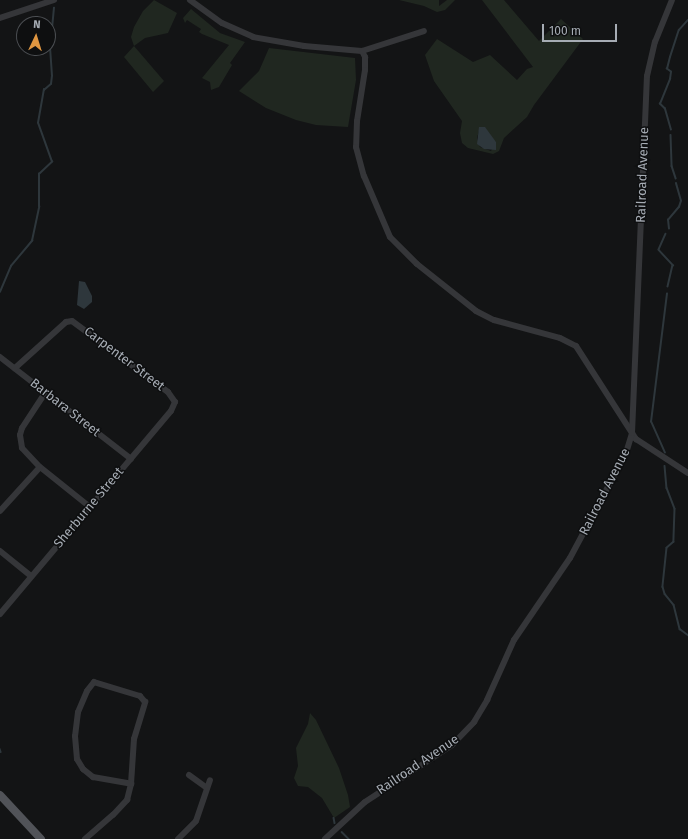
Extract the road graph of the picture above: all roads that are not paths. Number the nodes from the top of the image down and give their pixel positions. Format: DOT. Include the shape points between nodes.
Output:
graph roads {
  1 [pos="54,0"];
  2 [pos="190,0"];
  3 [pos="672,0"];
  4 [pos="0,18"];
  5 [pos="424,30"];
  6 [pos="362,51"];
  7 [pos="0,357"];
  8 [pos="15,368"];
  9 [pos="45,393"];
  10 [pos="175,402"];
  11 [pos="632,433"];
  12 [pos="131,459"];
  13 [pos="40,467"];
  14 [pos="688,473"];
  15 [pos="90,507"];
  16 [pos="0,512"];
  17 [pos="0,551"];
  18 [pos="31,576"];
  19 [pos="0,614"];
  20 [pos="189,775"];
  21 [pos="210,780"];
  22 [pos="131,784"];
  23 [pos="207,788"];
  24 [pos="0,795"];
  25 [pos="41,839"];
  26 [pos="85,839"];
  27 [pos="178,839"];
  28 [pos="325,839"];
  1 -- 4 [label="street"];
  2 -- 6 [label="street" via="222,23 253,37 304,46"];
  3 -- 11 [label="street, Railroad Avenue" via="655,42 647,76"];
  5 -- 6 [label="street"];
  6 -- 11 [label="street" via="365,57 365,70 357,121 356,148 364,176 390,237 417,264 476,310 505,324 560,338 576,346"];
  7 -- 8 [label="street, Barbara Street"];
  8 -- 9 [label="street, Barbara Street"];
  8 -- 10 [label="street, Carpenter Street" via="69,321 76,322 168,392"];
  9 -- 12 [label="street, Barbara Street"];
  9 -- 13 [label="street" via="25,423 20,436 22,448"];
  10 -- 12 [label="street, Sherburne Street" via="174,408"];
  11 -- 14 [label="street" via="642,444"];
  11 -- 28 [label="street, Railroad Avenue" via="610,487 563,570 514,640 487,700 474,722 452,745 367,801"];
  12 -- 15 [label="street, Sherburne Street"];
  13 -- 15 [label="street"];
  13 -- 16 [label="street"];
  15 -- 18 [label="street, Sherburne Street"];
  17 -- 18 [label="street"];
  18 -- 19 [label="street, Sherburne Street"];
  20 -- 23 [label="street"];
  21 -- 23 [label="street"];
  22 -- 22 [label="street" via="134,739 145,703 144,698 101,683 92,683 82,701 76,724 77,759 82,769 93,777"];
  22 -- 26 [label="street" via="121,808"];
  23 -- 27 [label="street" via="196,821"];
  24 -- 25 [label="main road"];
}
